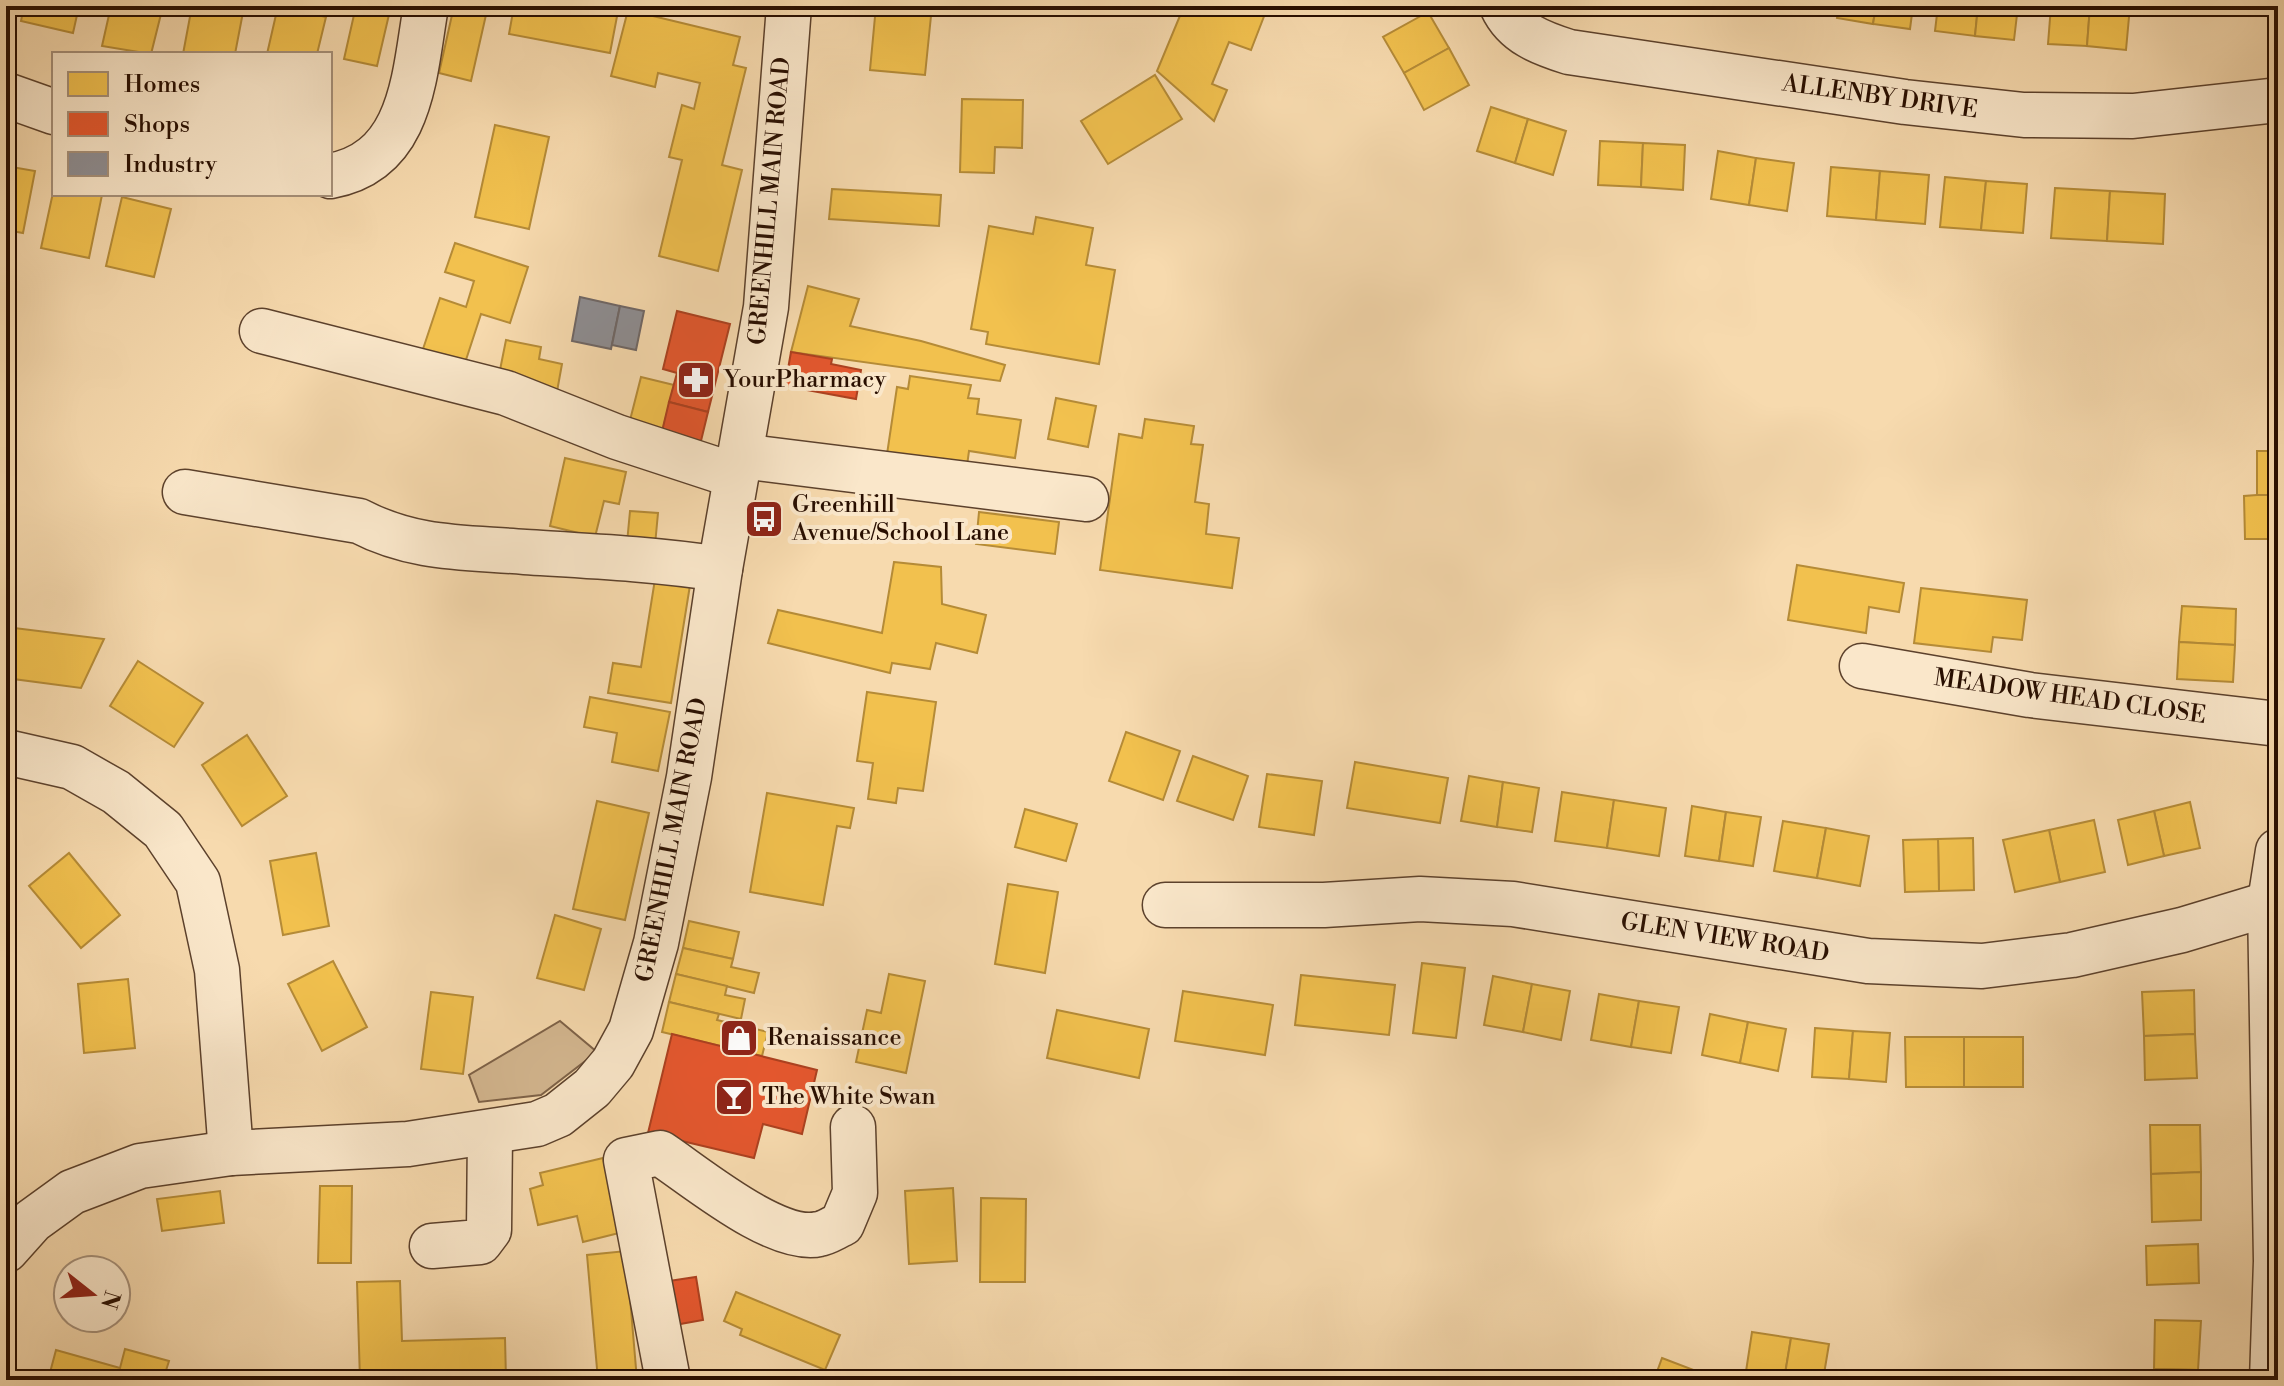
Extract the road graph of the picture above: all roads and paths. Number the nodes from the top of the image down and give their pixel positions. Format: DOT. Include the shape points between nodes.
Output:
graph roads {
  1 [pos="426,6"];
  2 [pos="789,6"];
  3 [pos="1502,6"];
  4 [pos="6,95"];
  5 [pos="2278,100"];
  6 [pos="52,111"];
  7 [pos="332,176"];
  8 [pos="262,331"];
  9 [pos="739,466"];
  10 [pos="185,492"];
  11 [pos="1086,499"];
  12 [pos="720,569"];
  13 [pos="1862,666"];
  14 [pos="2278,724"];
  15 [pos="6,752"];
  16 [pos="2278,851"];
  17 [pos="2274,902"];
  18 [pos="1165,905"];
  19 [pos="853,1127"];
  20 [pos="490,1133"];
  21 [pos="231,1153"];
  22 [pos="432,1246"];
  23 [pos="6,1250"];
  24 [pos="2277,1261"];
  25 [pos="668,1380"];
  26 [pos="2272,1380"];
  1 -- 7 [label="street" via="404,115 385,151 353,172"];
  2 -- 9 [label="street, GREENHILL MAIN ROAD" via="766,307"];
  3 -- 5 [label="street, ALLENBY DRIVE" via="1533,40 1569,52 1920,104 2024,115 2133,116"];
  4 -- 6 [label="street"];
  8 -- 9 [label="street" via="506,393 617,437"];
  9 -- 11 [label="street"];
  9 -- 12 [label="street, GREENHILL MAIN ROAD"];
  10 -- 12 [label="street" via="359,521 424,546 637,558"];
  12 -- 20 [label="street, GREENHILL MAIN ROAD" via="689,777 656,943 631,1030 604,1076 558,1115"];
  13 -- 14 [label="street, MEADOW HEAD CLOSE" via="2030,695"];
  15 -- 21 [label="street" via="72,767 116,792 163,830 198,882 217,970"];
  16 -- 17 [label="street"];
  17 -- 18 [label="street, GLEN VIEW ROAD" via="2072,955 1982,966 1868,961 1513,904 1420,899 1309,906"];
  17 -- 24 [label="street"];
  19 -- 25 [label="street" via="855,1193 842,1224 818,1235 793,1233 756,1217 660,1153 626,1160"];
  20 -- 21 [label="street, GREENHILL MAIN ROAD" via="408,1144"];
  20 -- 22 [label="street" via="489,1230 480,1242"];
  21 -- 23 [label="street, GREENHILL MAIN ROAD" via="140,1166 72,1192 32,1221"];
  24 -- 26 [label="street"];
}
